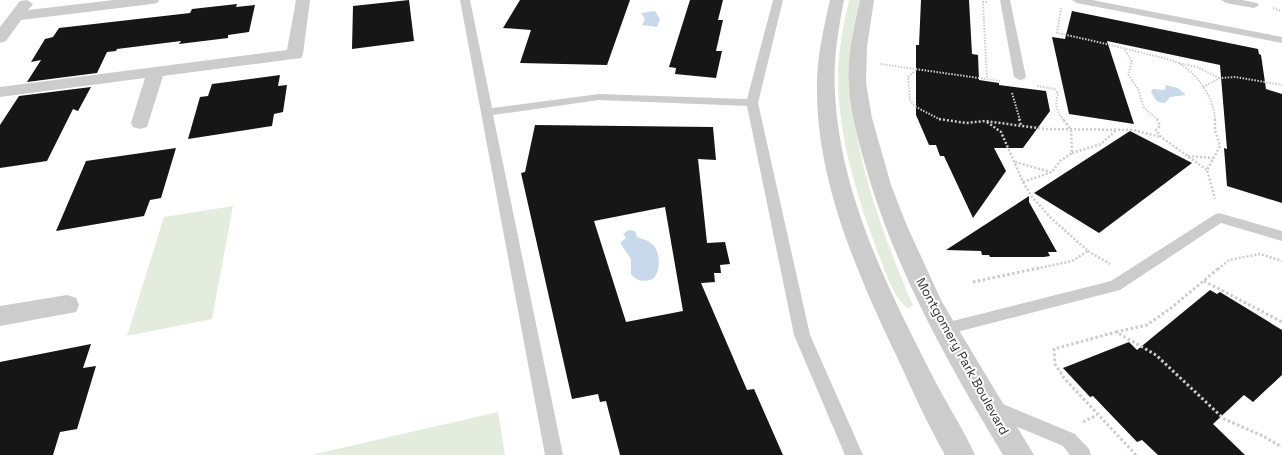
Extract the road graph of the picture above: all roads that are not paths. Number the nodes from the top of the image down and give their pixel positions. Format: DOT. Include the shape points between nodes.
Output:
graph roads {
  1 [pos="28,0"];
  2 [pos="152,0"];
  3 [pos="303,0"];
  4 [pos="465,0"];
  5 [pos="778,0"];
  6 [pos="834,0"];
  7 [pos="867,0"];
  8 [pos="1005,0"];
  9 [pos="1077,0"];
  10 [pos="1226,0"];
  11 [pos="1254,5"];
  12 [pos="16,16"];
  13 [pos="0,38"];
  14 [pos="1282,40"];
  15 [pos="156,72"];
  16 [pos="1020,77"];
  17 [pos="0,92"];
  18 [pos="752,103"];
  19 [pos="487,112"];
  20 [pos="140,124"];
  21 [pos="1282,236"];
  22 [pos="67,305"];
  23 [pos="0,316"];
  24 [pos="945,329"];
  25 [pos="990,407"];
  26 [pos="554,455"];
  27 [pos="854,455"];
  28 [pos="960,455"];
  29 [pos="1019,455"];
  30 [pos="1082,455"];
  1 -- 12 [label="street"];
  2 -- 12 [label="street"];
  3 -- 15 [label="street" via="295,54"];
  4 -- 19 [label="lane"];
  5 -- 18 [label="lane"];
  6 -- 28 [label="street" via="826,62 826,108 834,162 856,237 894,327"];
  7 -- 24 [label="street, Montgomery Park Boulevard" via="857,75 862,116 873,160 892,216 913,267"];
  8 -- 16 [label="lane"];
  9 -- 14 [label="lane"];
  10 -- 11 [label="lane"];
  12 -- 13 [label="street"];
  15 -- 17 [label="street"];
  15 -- 20 [label="street"];
  18 -- 19 [label="lane" via="599,97"];
  18 -- 27 [label="lane" via="802,335"];
  19 -- 26 [label="lane"];
  21 -- 24 [label="lane" via="1220,218 1115,286"];
  22 -- 23 [label="street"];
  24 -- 25 [label="street, Montgomery Park Boulevard"];
  25 -- 29 [label="street, Montgomery Park Boulevard"];
  25 -- 30 [label="lane" via="1069,440"];
}
